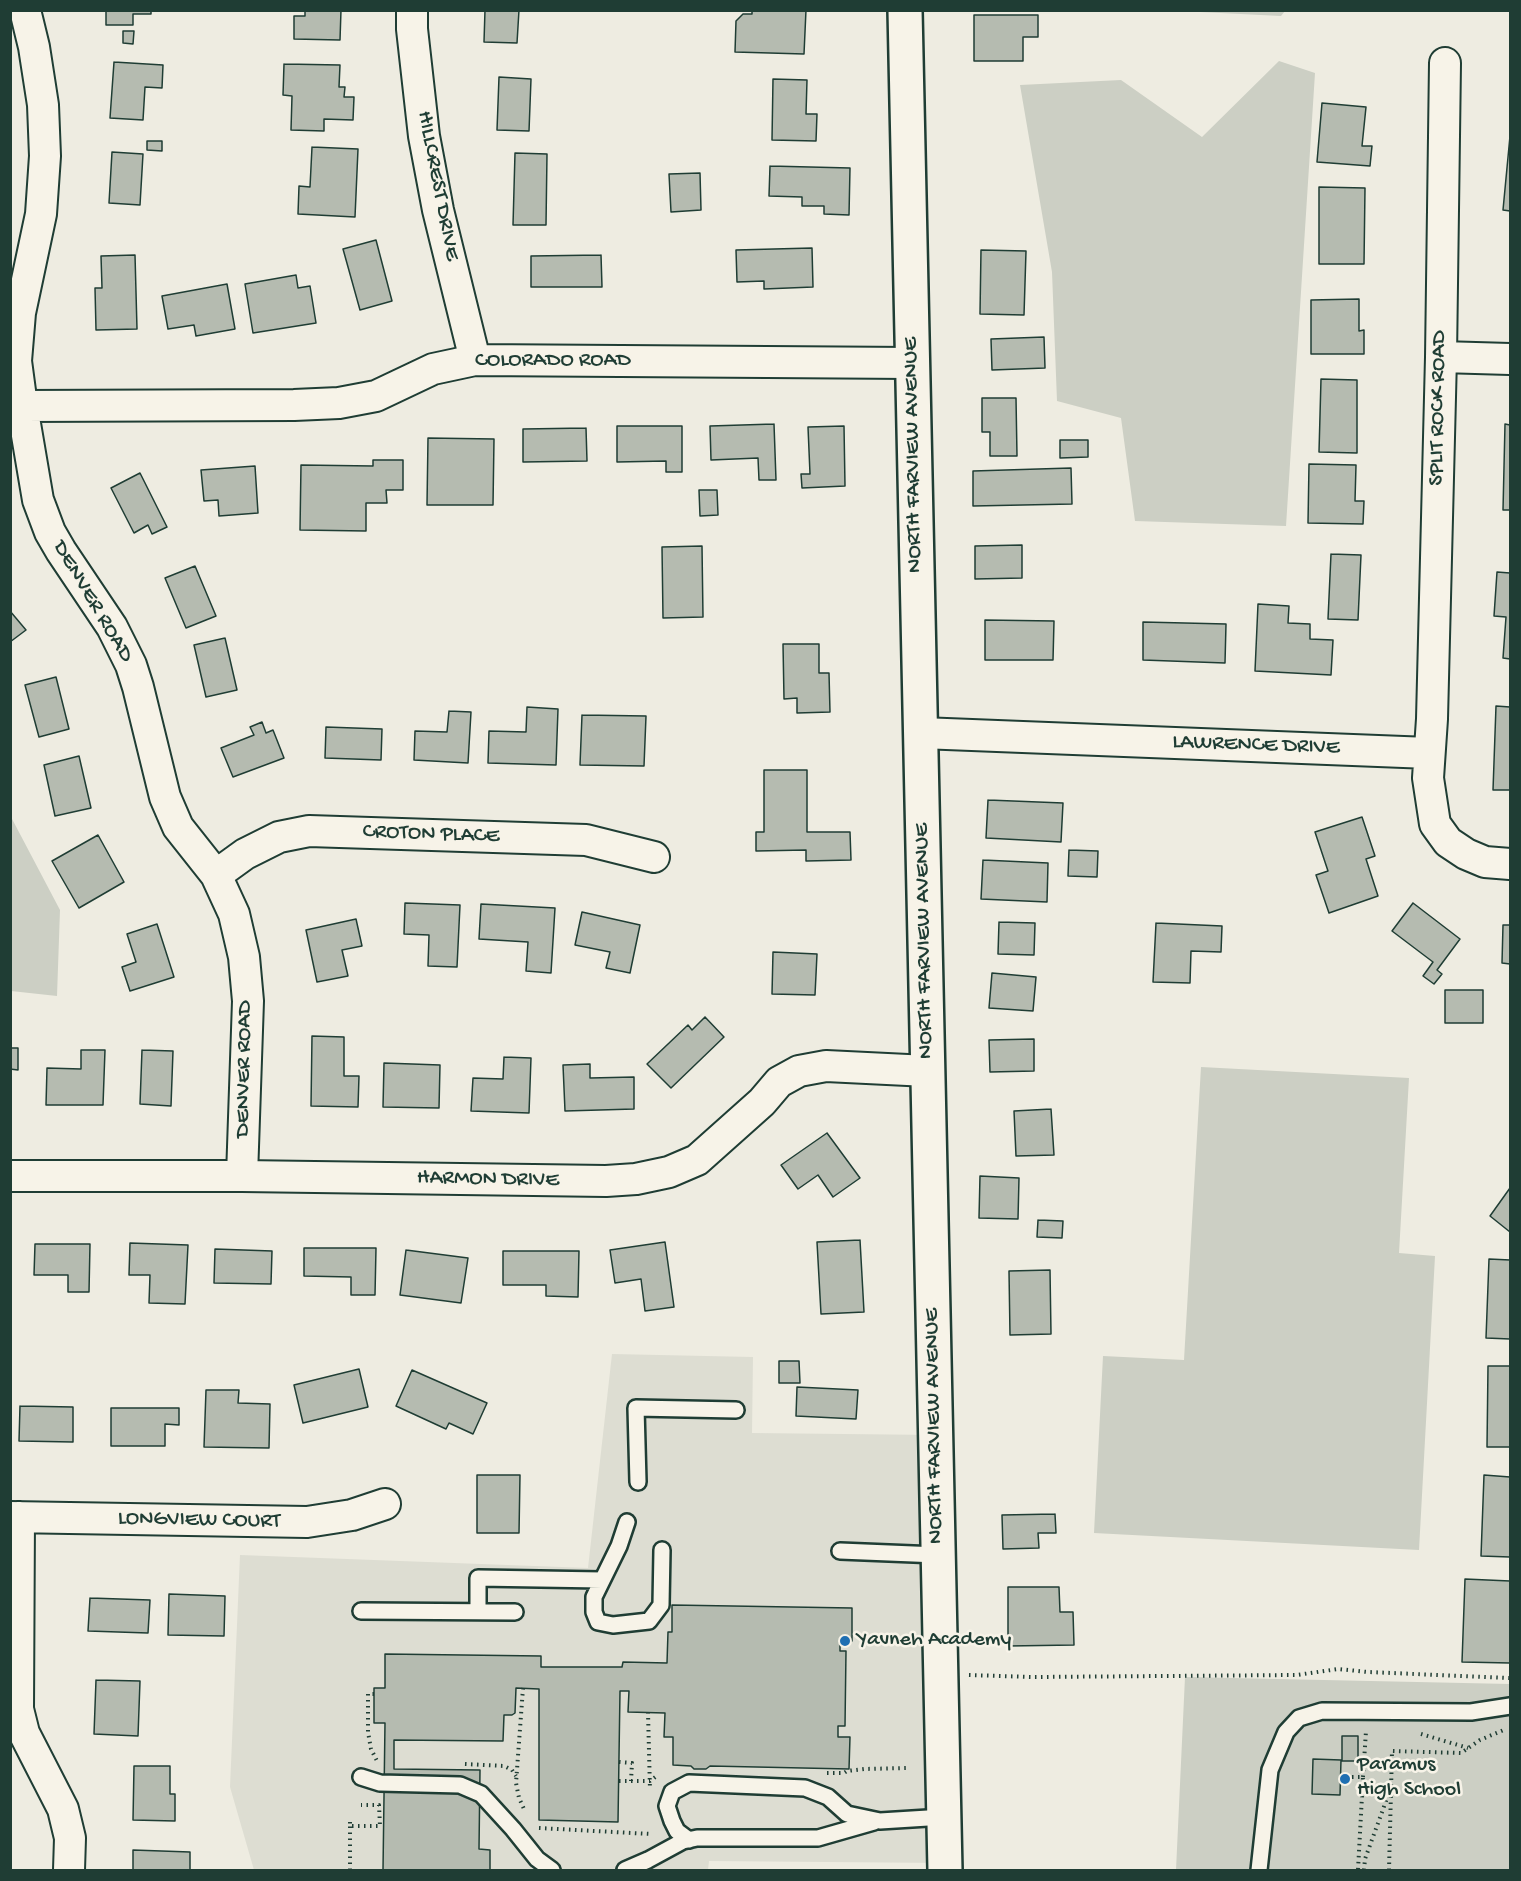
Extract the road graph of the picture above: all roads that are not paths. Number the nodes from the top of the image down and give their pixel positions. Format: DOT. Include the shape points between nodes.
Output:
graph roads {
  1 [pos="25,10"];
  2 [pos="412,10"];
  3 [pos="904,10"];
  4 [pos="1445,63"];
  5 [pos="1441,357"];
  6 [pos="1510,359"];
  7 [pos="476,360"];
  8 [pos="912,363"];
  9 [pos="22,406"];
  10 [pos="921,733"];
  11 [pos="1429,753"];
  12 [pos="654,857"];
  13 [pos="1510,864"];
  14 [pos="216,875"];
  15 [pos="928,1071"];
  16 [pos="10,1176"];
  17 [pos="242,1176"];
  18 [pos="736,1410"];
  19 [pos="638,1482"];
  20 [pos="385,1504"];
  21 [pos="15,1517"];
  22 [pos="627,1522"];
  23 [pos="662,1550"];
  24 [pos="840,1551"];
  25 [pos="938,1555"];
  26 [pos="603,1580"];
  27 [pos="361,1611"];
  28 [pos="478,1611"];
  29 [pos="515,1612"];
  30 [pos="1510,1706"];
  31 [pos="361,1777"];
  32 [pos="944,1817"];
  33 [pos="880,1821"];
  34 [pos="689,1840"];
  35 [pos="69,1870"];
  36 [pos="552,1870"];
  37 [pos="625,1870"];
  38 [pos="945,1870"];
  39 [pos="1259,1870"];
  1 -- 9 [label="street, DENVER ROAD" via="43,105 45,156 41,214 20,313 16,361"];
  2 -- 7 [label="street, HILLCREST DRIVE" via="424,136"];
  3 -- 8 [label="street, NORTH FARVIEW AVENUE"];
  4 -- 5 [label="street, SPLIT ROCK ROAD"];
  5 -- 6 [label="street"];
  5 -- 11 [label="street, SPLIT ROCK ROAD"];
  7 -- 8 [label="street, COLORADO ROAD"];
  7 -- 9 [label="street, COLORADO ROAD" via="433,369 376,396 339,403"];
  8 -- 10 [label="street, NORTH FARVIEW AVENUE"];
  9 -- 14 [label="street, DENVER ROAD" via="38,500 50,532 112,627 131,665 165,797 178,827"];
  10 -- 11 [label="street, LAWRENCE DRIVE"];
  10 -- 15 [label="street, NORTH FARVIEW AVENUE"];
  11 -- 13 [label="street" via="1432,808 1436,824 1448,842 1485,862"];
  12 -- 14 [label="street, CROTON PLACE" via="586,840 309,831 279,837 245,854"];
  14 -- 17 [label="street, DENVER ROAD" via="234,914 244,957 248,1001"];
  15 -- 17 [label="street, HARMON DRIVE" via="826,1066 799,1071 779,1082 697,1160 669,1172 636,1179"];
  15 -- 25 [label="street, NORTH FARVIEW AVENUE"];
  16 -- 17 [label="street, HARMON DRIVE"];
  18 -- 19 [label="lane" via="636,1408"];
  20 -- 21 [label="street, LONGVIEW COURT" via="352,1515 307,1522"];
  21 -- 35 [label="street" via="18,1709 24,1733 63,1809 69,1838"];
  22 -- 26 [label="lane"];
  23 -- 26 [label="lane" via="661,1605 650,1621 598,1623 594,1597"];
  24 -- 25 [label="lane"];
  25 -- 32 [label="street, NORTH FARVIEW AVENUE"];
  26 -- 28 [label="lane" via="478,1578"];
  27 -- 28 [label="lane"];
  28 -- 29 [label="lane"];
  30 -- 39 [label="lane" via="1471,1712 1322,1711 1299,1718 1286,1731 1270,1770"];
  31 -- 36 [label="lane" via="380,1783 460,1785 481,1794 537,1859"];
  32 -- 33 [label="lane"];
  32 -- 38 [label="street, NORTH FARVIEW AVENUE"];
  33 -- 34 [label="lane" via="818,1838"];
  33 -- 34 [label="lane" via="847,1814 828,1797 804,1788 689,1783 672,1792 668,1806 677,1832"];
  34 -- 37 [label="lane"];
}
